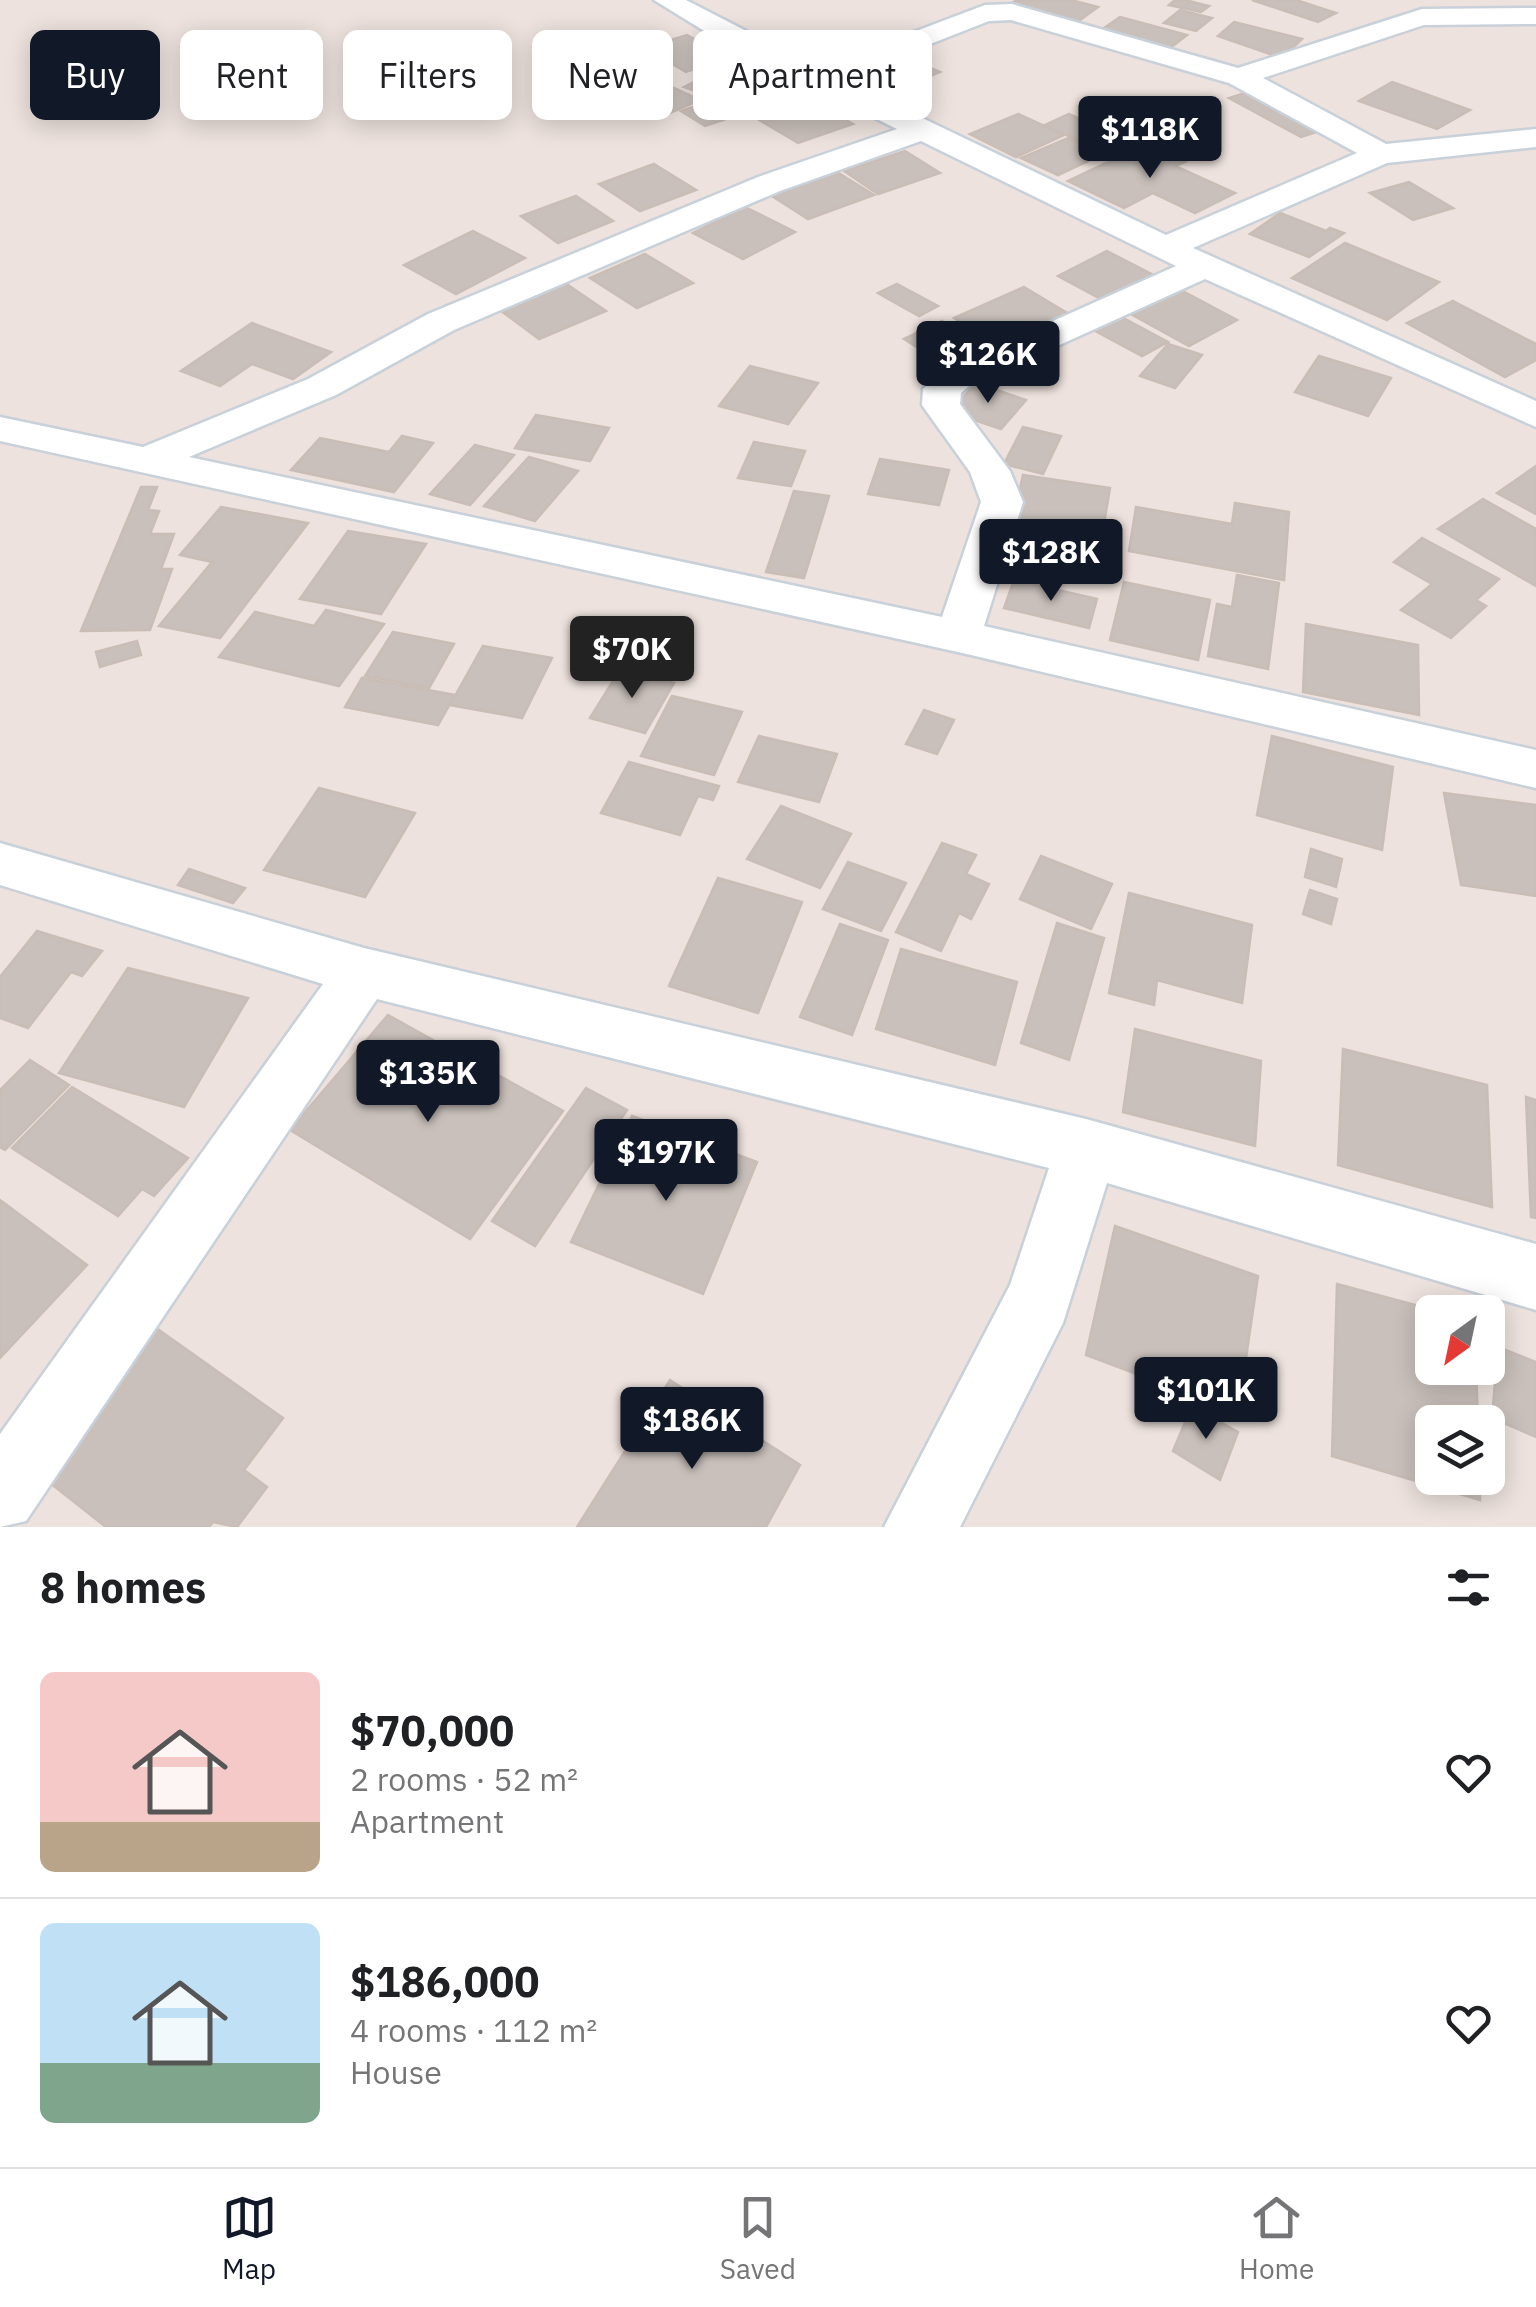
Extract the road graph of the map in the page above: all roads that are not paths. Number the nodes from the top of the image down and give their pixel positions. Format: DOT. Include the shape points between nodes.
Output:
graph roads {
  1 [pos="666,0"];
  2 [pos="1536,16"];
  3 [pos="724,30"];
  4 [pos="932,32"];
  5 [pos="1239,76"];
  6 [pos="904,120"];
  7 [pos="924,130"];
  8 [pos="1536,138"];
  9 [pos="1381,154"];
  10 [pos="1165,248"];
  11 [pos="1204,266"];
  12 [pos="1536,414"];
  13 [pos="0,429"];
  14 [pos="148,460"];
  15 [pos="958,636"];
  16 [pos="1536,770"];
  17 [pos="0,864"];
  18 [pos="364,972"];
  19 [pos="1086,1148"];
  20 [pos="1536,1276"];
  21 [pos="0,1495"];
  22 [pos="921,1527"];
  1 -- 3 [label="street"];
  2 -- 5 [label="street" via="1422,17"];
  4 -- 5 [label="street" via="999,11"];
  5 -- 9 [label="street"];
  6 -- 7 [label="street"];
  7 -- 10 [label="street"];
  7 -- 14 [label="street" via="769,184 441,322 322,387"];
  8 -- 9 [label="street"];
  9 -- 10 [label="street"];
  10 -- 11 [label="street"];
  11 -- 12 [label="street"];
  11 -- 15 [label="street" via="942,389 941,404 990,471 1002,502"];
  13 -- 14 [label="street"];
  14 -- 15 [label="street"];
  15 -- 16 [label="street"];
  17 -- 18 [label="street"];
  18 -- 19 [label="street"];
  18 -- 21 [label="street"];
  19 -- 20 [label="street"];
  19 -- 22 [label="street" via="1039,1299"];
}
